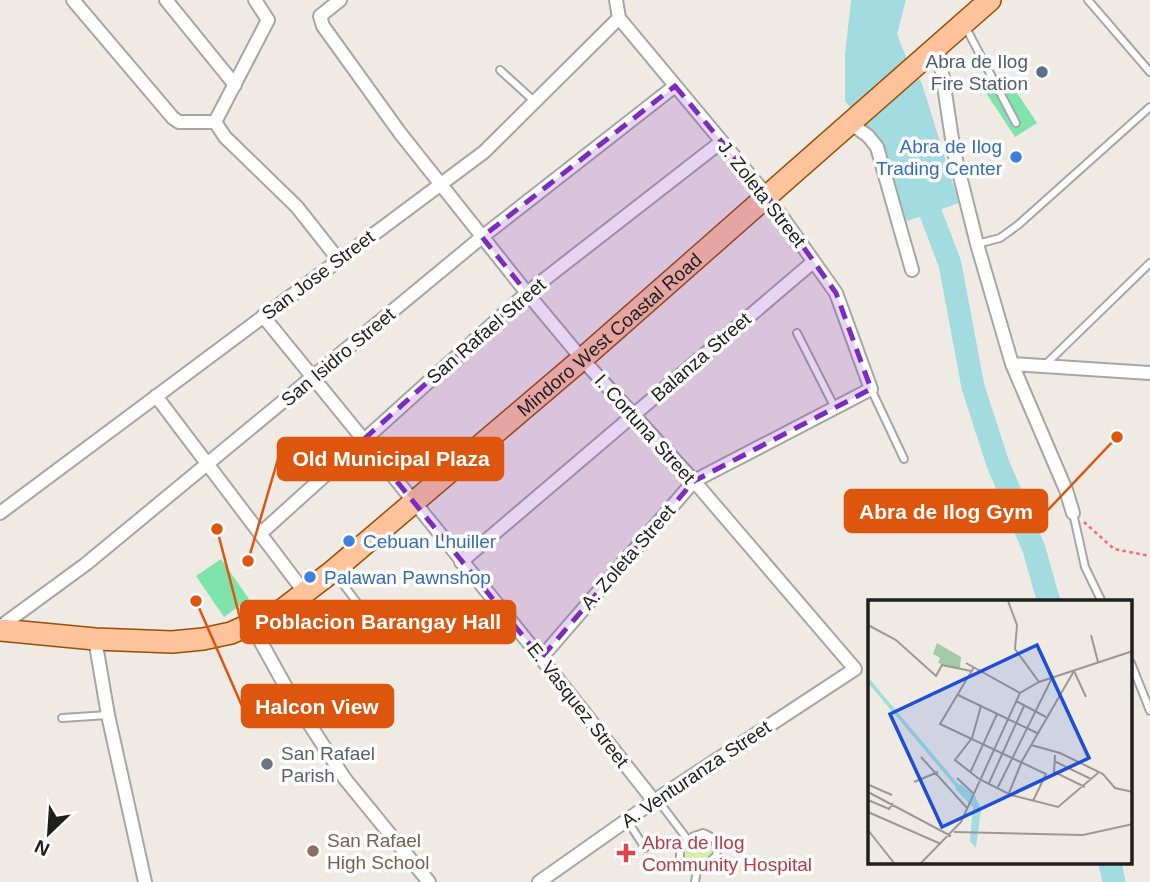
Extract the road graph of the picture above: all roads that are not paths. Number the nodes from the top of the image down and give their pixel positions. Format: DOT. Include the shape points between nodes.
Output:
graph roads {
  1 [pos="73,0"];
  2 [pos="166,0"];
  3 [pos="255,0"];
  4 [pos="340,0"];
  5 [pos="616,0"];
  6 [pos="990,0"];
  7 [pos="1087,0"];
  8 [pos="620,18"];
  9 [pos="964,24"];
  10 [pos="931,52"];
  11 [pos="500,70"];
  12 [pos="1150,72"];
  13 [pos="235,85"];
  14 [pos="675,86"];
  15 [pos="534,101"];
  16 [pos="1150,107"];
  17 [pos="853,120"];
  18 [pos="215,122"];
  19 [pos="1016,123"];
  20 [pos="721,142"];
  21 [pos="440,185"];
  22 [pos="768,197"];
  23 [pos="482,237"];
  24 [pos="977,244"];
  25 [pos="338,259"];
  26 [pos="813,262"];
  27 [pos="1150,263"];
  28 [pos="912,270"];
  29 [pos="527,293"];
  30 [pos="263,316"];
  31 [pos="797,333"];
  32 [pos="582,359"];
  33 [pos="1012,364"];
  34 [pos="1044,366"];
  35 [pos="1150,373"];
  36 [pos="312,378"];
  37 [pos="872,389"];
  38 [pos="156,396"];
  39 [pos="835,408"];
  40 [pos="634,416"];
  41 [pos="363,440"];
  42 [pos="904,459"];
  43 [pos="207,464"];
  44 [pos="694,481"];
  45 [pos="413,503"];
  46 [pos="0,513"];
  47 [pos="1073,513"];
  48 [pos="261,533"];
  49 [pos="461,562"];
  50 [pos="333,571"];
  51 [pos="305,593"];
  52 [pos="1101,600"];
  53 [pos="359,605"];
  54 [pos="252,626"];
  55 [pos="0,629"];
  56 [pos="95,639"];
  57 [pos="541,658"];
  58 [pos="1132,666"];
  59 [pos="855,669"];
  60 [pos="1150,711"];
  61 [pos="108,715"];
  62 [pos="62,718"];
  63 [pos="654,801"];
  64 [pos="627,820"];
  65 [pos="688,840"];
  66 [pos="645,848"];
  67 [pos="697,870"];
  68 [pos="145,882"];
  69 [pos="429,882"];
  70 [pos="539,882"];
  71 [pos="695,882"];
  1 -- 18 [label="street" via="173,118"];
  2 -- 13 [label="street"];
  3 -- 13 [label="street" via="268,20"];
  4 -- 21 [label="street, I. Cortuna Street" via="320,16 323,26"];
  5 -- 8 [label="street"];
  6 -- 9 [label="main road, Mindoro West Coastal Road"];
  7 -- 12 [label="lane"];
  8 -- 14 [label="street, J. Zoleta Street"];
  8 -- 15 [label="street, San Jose Street"];
  9 -- 10 [label="main road, Mindoro West Coastal Road"];
  9 -- 19 [label="lane"];
  10 -- 17 [label="main road, Mindoro West Coastal Road"];
  10 -- 24 [label="street"];
  11 -- 15 [label="lane"];
  13 -- 18 [label="street"];
  14 -- 20 [label="street, J. Zoleta Street"];
  14 -- 23 [label="street, San Isidro Street"];
  15 -- 21 [label="street, San Jose Street" via="484,152"];
  16 -- 24 [label="lane" via="1018,225 1000,238"];
  17 -- 22 [label="main road, Mindoro West Coastal Road"];
  17 -- 28 [label="street" via="877,147"];
  18 -- 25 [label="street" via="297,207"];
  20 -- 22 [label="street, J. Zoleta Street"];
  20 -- 29 [label="street, San Rafael Street"];
  21 -- 23 [label="street, I. Cortuna Street"];
  21 -- 25 [label="street, San Jose Street"];
  22 -- 26 [label="street, J. Zoleta Street"];
  22 -- 32 [label="main road, Mindoro West Coastal Road"];
  23 -- 29 [label="street, I. Cortuna Street"];
  23 -- 36 [label="street, San Isidro Street"];
  24 -- 33 [label="street"];
  25 -- 30 [label="street, San Jose Street"];
  26 -- 37 [label="street, J. Zoleta Street" via="836,293"];
  26 -- 40 [label="street, Balanza Street"];
  27 -- 34 [label="lane"];
  29 -- 32 [label="street, I. Cortuna Street"];
  29 -- 41 [label="street, San Rafael Street"];
  30 -- 36 [label="street, E. Vasquez Street"];
  30 -- 38 [label="street, San Jose Street"];
  31 -- 39 [label="lane"];
  32 -- 40 [label="street, I. Cortuna Street"];
  32 -- 45 [label="main road, Mindoro West Coastal Road"];
  33 -- 34 [label="street"];
  33 -- 47 [label="street"];
  34 -- 35 [label="street"];
  36 -- 41 [label="street, E. Vasquez Street"];
  36 -- 43 [label="street, San Isidro Street"];
  37 -- 39 [label="street, A. Zoleta Street"];
  37 -- 42 [label="lane"];
  38 -- 43 [label="street"];
  38 -- 46 [label="street, San Jose Street"];
  39 -- 44 [label="street, A. Zoleta Street"];
  40 -- 44 [label="street, I. Cortuna Street"];
  40 -- 49 [label="street, Balanza Street"];
  41 -- 45 [label="street, E. Vasquez Street"];
  41 -- 48 [label="street, San Rafael Street"];
  43 -- 48 [label="street"];
  43 -- 55 [label="street, San Isidro Street"];
  44 -- 57 [label="street, A. Zoleta Street"];
  44 -- 59 [label="street, I. Cortuna Street"];
  45 -- 49 [label="street, E. Vasquez Street"];
  45 -- 50 [label="main road, Mindoro West Coastal Road"];
  47 -- 52 [label="lane" via="1086,566"];
  48 -- 51 [label="street"];
  49 -- 57 [label="street, E. Vasquez Street"];
  50 -- 51 [label="main road, Mindoro West Coastal Road"];
  50 -- 53 [label="lane"];
  51 -- 54 [label="main road, Mindoro West Coastal Road"];
  54 -- 56 [label="main road, Mindoro West Coastal Road" via="172,642"];
  54 -- 69 [label="street" via="345,779"];
  55 -- 56 [label="main road, Mindoro West Coastal Road"];
  56 -- 61 [label="street"];
  57 -- 63 [label="street, E. Vasquez Street"];
  58 -- 60 [label="lane"];
  59 -- 63 [label="street, A. Venturanza Street"];
  61 -- 62 [label="lane"];
  61 -- 68 [label="street"];
  63 -- 64 [label="street, A. Venturanza Street"];
  63 -- 65 [label="lane"];
  64 -- 66 [label="lane"];
  64 -- 70 [label="street, A. Venturanza Street"];
  65 -- 67 [label="lane" via="681,848 680,860 688,869"];
  65 -- 67 [label="lane" via="703,833 717,844 716,856"];
  67 -- 71 [label="lane"];
}
